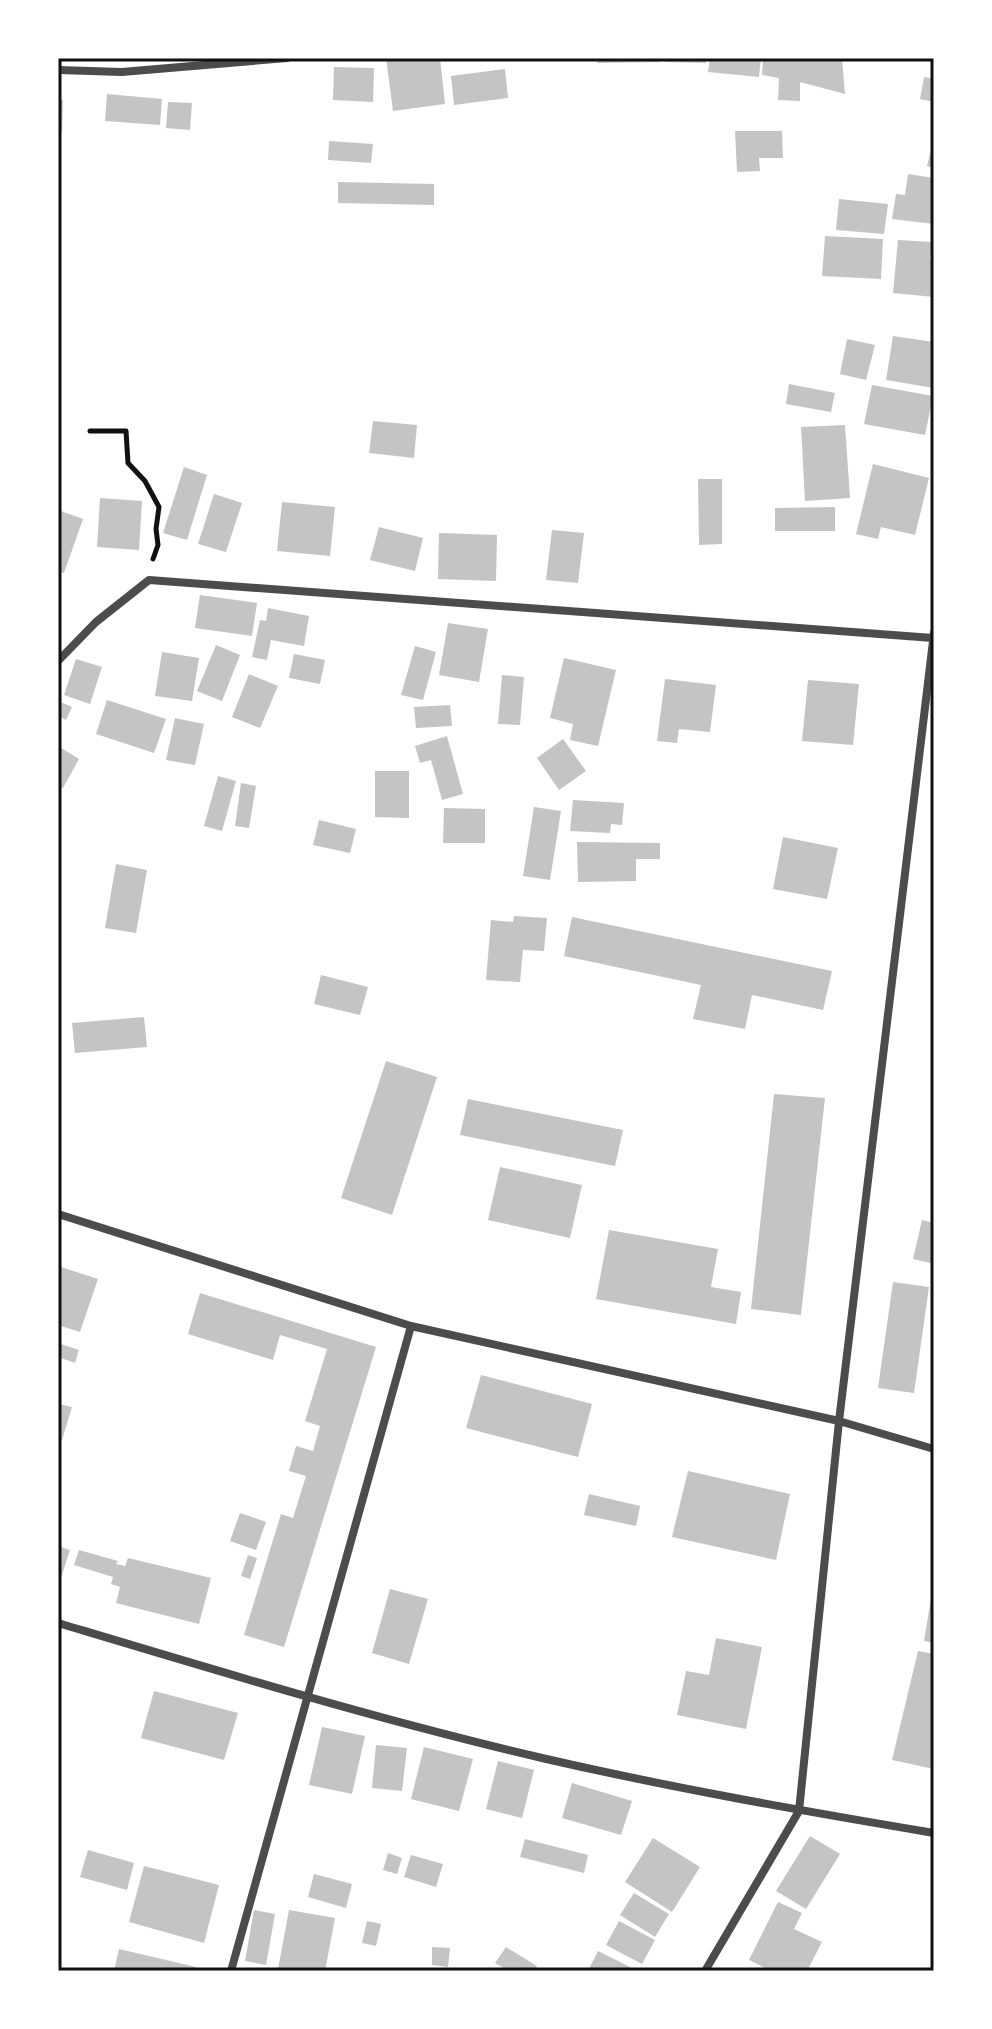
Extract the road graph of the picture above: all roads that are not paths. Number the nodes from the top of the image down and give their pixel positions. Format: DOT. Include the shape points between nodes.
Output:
graph roads {
  1 [pos="287,58"];
  2 [pos="58,70"];
  3 [pos="934,635"];
  4 [pos="58,661"];
  5 [pos="58,1214"];
  6 [pos="411,1326"];
  7 [pos="839,1421"];
  8 [pos="934,1449"];
  9 [pos="58,1623"];
  10 [pos="307,1697"];
  11 [pos="799,1811"];
  12 [pos="934,1833"];
  13 [pos="231,1971"];
  14 [pos="705,1971"];
  1 -- 2 [label="street" via="122,72"];
  3 -- 4 [label="street" via="149,580"];
  3 -- 7 [label="street"];
  5 -- 6 [label="street"];
  6 -- 7 [label="street"];
  6 -- 10 [label="street"];
  7 -- 8 [label="street"];
  7 -- 11 [label="street"];
  9 -- 10 [label="street"];
  10 -- 11 [label="street" via="542,1758"];
  10 -- 13 [label="street"];
  11 -- 12 [label="street"];
  11 -- 14 [label="street"];
}
